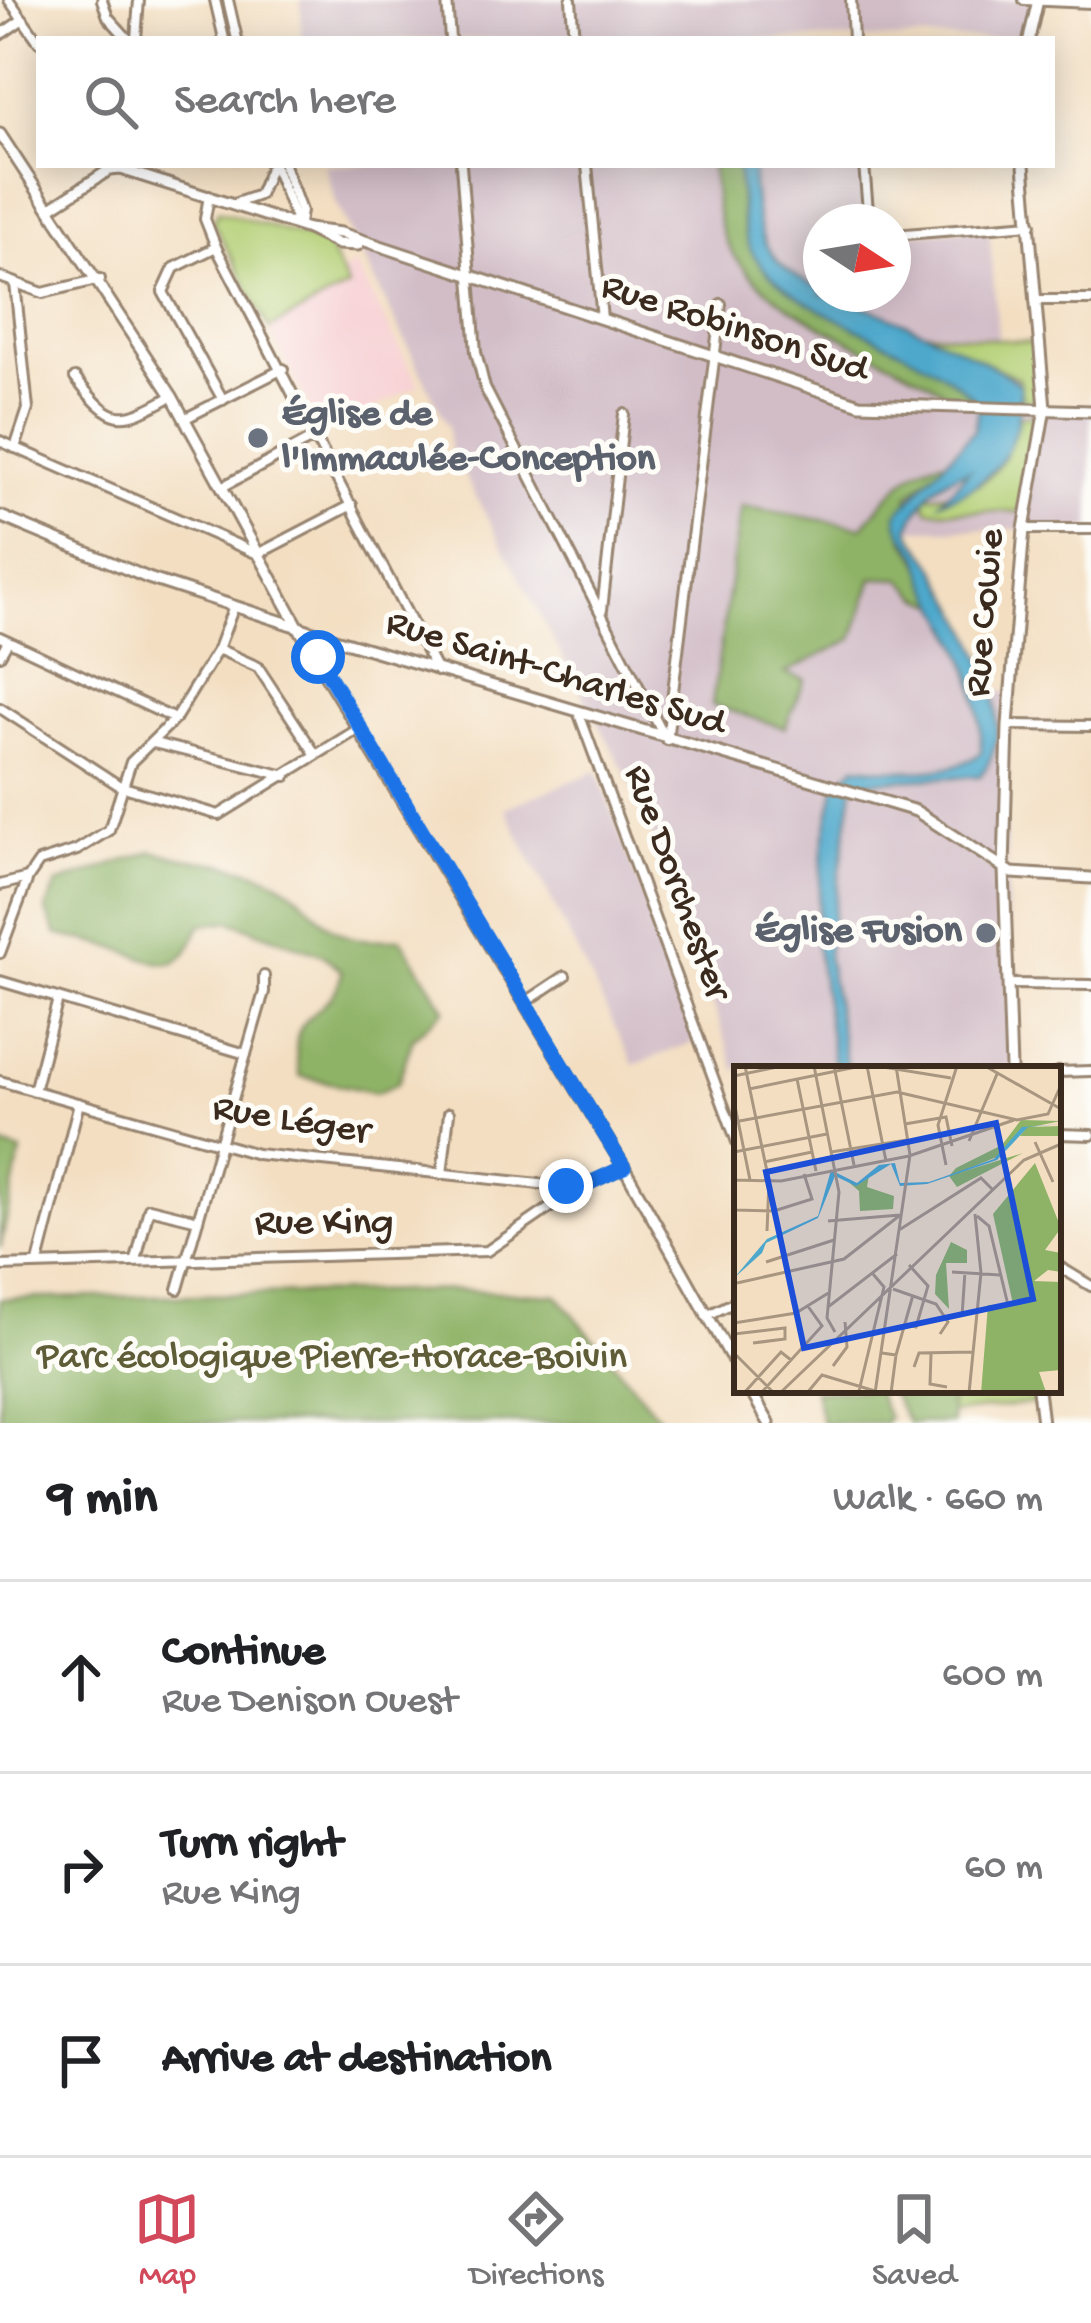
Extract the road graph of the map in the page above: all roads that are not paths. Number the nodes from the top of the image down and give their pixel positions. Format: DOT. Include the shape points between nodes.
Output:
graph roads {
  1 [pos="9,0"];
  2 [pos="102,0"];
  3 [pos="139,0"];
  4 [pos="215,0"];
  5 [pos="227,0"];
  6 [pos="447,0"];
  7 [pos="571,0"];
  8 [pos="850,0"];
  9 [pos="1024,0"];
  10 [pos="1038,2"];
  11 [pos="1091,3"];
  12 [pos="22,19"];
  13 [pos="0,35"];
  14 [pos="129,36"];
  15 [pos="133,36"];
  16 [pos="223,36"];
  17 [pos="237,36"];
  18 [pos="451,36"];
  19 [pos="574,36"];
  20 [pos="853,36"];
  21 [pos="1030,36"];
  22 [pos="36,38"];
  23 [pos="0,134"];
  24 [pos="271,168"];
  25 [pos="273,168"];
  26 [pos="285,168"];
  27 [pos="461,168"];
  28 [pos="586,168"];
  29 [pos="864,168"];
  30 [pos="1024,168"];
  31 [pos="208,196"];
  32 [pos="232,204"];
  33 [pos="867,204"];
  34 [pos="52,207"];
  35 [pos="1031,224"];
  36 [pos="303,227"];
  37 [pos="911,234"];
  38 [pos="216,247"];
  39 [pos="0,278"];
  40 [pos="471,278"];
  41 [pos="100,279"];
  42 [pos="15,283"];
  43 [pos="1035,299"];
  44 [pos="1091,300"];
  45 [pos="721,304"];
  46 [pos="602,319"];
  47 [pos="713,353"];
  48 [pos="283,369"];
  49 [pos="75,378"];
  50 [pos="172,396"];
  51 [pos="224,400"];
  52 [pos="1041,410"];
  53 [pos="1091,411"];
  54 [pos="624,415"];
  55 [pos="184,419"];
  56 [pos="317,436"];
  57 [pos="0,441"];
  58 [pos="15,448"];
  59 [pos="222,488"];
  60 [pos="352,505"];
  61 [pos="0,516"];
  62 [pos="1024,529"];
  63 [pos="1091,529"];
  64 [pos="259,554"];
  65 [pos="234,605"];
  66 [pos="602,614"];
  67 [pos="298,626"];
  68 [pos="4,639"];
  69 [pos="335,640"];
  70 [pos="218,649"];
  71 [pos="0,655"];
  72 [pos="321,668"];
  73 [pos="437,670"];
  74 [pos="0,708"];
  75 [pos="580,714"];
  76 [pos="175,719"];
  77 [pos="1008,725"];
  78 [pos="1091,726"];
  79 [pos="359,728"];
  80 [pos="667,741"];
  81 [pos="154,742"];
  82 [pos="316,755"];
  83 [pos="286,776"];
  84 [pos="120,786"];
  85 [pos="1004,869"];
  86 [pos="28,878"];
  87 [pos="1091,878"];
  88 [pos="0,885"];
  89 [pos="0,953"];
  90 [pos="264,976"];
  91 [pos="565,976"];
  92 [pos="0,981"];
  93 [pos="1010,984"];
  94 [pos="1091,985"];
  95 [pos="58,999"];
  96 [pos="526,1002"];
  97 [pos="246,1054"];
  98 [pos="1011,1066"];
  99 [pos="1091,1071"];
  100 [pos="1061,1072"];
  101 [pos="0,1081"];
  102 [pos="34,1090"];
  103 [pos="80,1103"];
  104 [pos="449,1113"];
  105 [pos="734,1134"];
  106 [pos="1061,1134"];
  107 [pos="1091,1135"];
  108 [pos="220,1146"];
  109 [pos="624,1167"];
  110 [pos="442,1174"];
  111 [pos="579,1188"];
  112 [pos="198,1220"];
  113 [pos="187,1258"];
  114 [pos="136,1260"];
  115 [pos="38,1263"];
  116 [pos="0,1266"];
  117 [pos="1061,1268"];
  118 [pos="1091,1286"];
  119 [pos="178,1289"];
  120 [pos="734,1302"];
  121 [pos="706,1316"];
  122 [pos="734,1363"];
  123 [pos="752,1393"];
  124 [pos="1038,1393"];
  125 [pos="769,1423"];
  126 [pos="1042,1423"];
  1 -- 12 [label="street"];
  2 -- 14 [label="street"];
  3 -- 15 [label="street"];
  4 -- 16 [label="street"];
  5 -- 17 [label="street"];
  6 -- 18 [label="street"];
  7 -- 19 [label="street"];
  8 -- 20 [label="street"];
  9 -- 10 [label="street"];
  10 -- 11 [label="street"];
  10 -- 21 [label="street"];
  12 -- 13 [label="street"];
  12 -- 22 [label="street"];
  23 -- 34 [label="street"];
  24 -- 32 [label="street" via="259,195"];
  25 -- 36 [label="street" via="288,211"];
  26 -- 36 [label="street"];
  27 -- 40 [label="street"];
  28 -- 46 [label="street"];
  29 -- 33 [label="street"];
  30 -- 35 [label="street, Rue Cowie"];
  31 -- 32 [label="street, Rue Robinson Sud"];
  31 -- 34 [label="street, Rue Robinson Sud" via="121,169"];
  31 -- 38 [label="street" via="205,218"];
  32 -- 36 [label="street, Rue Robinson Sud"];
  34 -- 41 [label="street"];
  35 -- 37 [label="street"];
  35 -- 43 [label="street, Rue Cowie"];
  36 -- 40 [label="street, Rue Robinson Sud"];
  38 -- 48 [label="street"];
  38 -- 51 [label="street" via="174,268 163,292"];
  39 -- 42 [label="street"];
  40 -- 46 [label="street, Rue Robinson Sud"];
  40 -- 66 [label="street" via="485,388"];
  41 -- 42 [label="street" via="56,293"];
  41 -- 50 [label="street"];
  42 -- 58 [label="street" via="28,409"];
  43 -- 44 [label="street"];
  43 -- 52 [label="street, Rue Cowie"];
  45 -- 47 [label="street"];
  46 -- 47 [label="street, Rue Robinson Sud"];
  47 -- 52 [label="street, Rue Robinson Sud" via="880,408"];
  47 -- 80 [label="street"];
  48 -- 51 [label="street"];
  48 -- 56 [label="street"];
  49 -- 50 [label="street" via="116,418"];
  50 -- 55 [label="street"];
  51 -- 55 [label="street"];
  52 -- 53 [label="street, Rue Robinson Sud"];
  52 -- 62 [label="street, Rue Cowie"];
  54 -- 66 [label="street"];
  55 -- 59 [label="street"];
  56 -- 59 [label="street"];
  56 -- 60 [label="street"];
  57 -- 58 [label="street"];
  58 -- 64 [label="street"];
  59 -- 64 [label="street"];
  60 -- 64 [label="street"];
  60 -- 73 [label="street"];
  61 -- 65 [label="street, Rue Saint-Charles Sud"];
  62 -- 63 [label="street"];
  62 -- 77 [label="street, Rue Cowie"];
  64 -- 67 [label="street"];
  65 -- 67 [label="street, Rue Saint-Charles Sud"];
  65 -- 70 [label="street"];
  66 -- 80 [label="street"];
  67 -- 69 [label="street, Rue Saint-Charles Sud"];
  67 -- 72 [label="street"];
  68 -- 71 [label="street"];
  68 -- 76 [label="street"];
  69 -- 72 [label="street" via="320,649"];
  69 -- 73 [label="street, Rue Saint-Charles Sud"];
  70 -- 76 [label="street"];
  70 -- 82 [label="street" via="258,667"];
  72 -- 79 [label="street"];
  73 -- 75 [label="street, Rue Saint-Charles Sud"];
  74 -- 84 [label="street"];
  75 -- 80 [label="street, Rue Saint-Charles Sud"];
  75 -- 105 [label="street, Rue Dorchester"];
  76 -- 81 [label="street"];
  77 -- 78 [label="street"];
  77 -- 85 [label="street, Rue Cowie"];
  79 -- 82 [label="street"];
  79 -- 96 [label="street"];
  80 -- 85 [label="street, Rue Saint-Charles Sud" via="940,822"];
  81 -- 83 [label="street"];
  81 -- 84 [label="street"];
  82 -- 83 [label="street"];
  83 -- 84 [label="street" via="219,814"];
  84 -- 86 [label="street" via="109,830 39,862"];
  85 -- 87 [label="street"];
  85 -- 93 [label="street, Rue Cowie"];
  86 -- 88 [label="street"];
  86 -- 89 [label="street"];
  90 -- 97 [label="street"];
  91 -- 96 [label="street"];
  92 -- 95 [label="street"];
  93 -- 94 [label="street"];
  93 -- 98 [label="street, Rue Cowie"];
  95 -- 97 [label="street"];
  95 -- 102 [label="street"];
  96 -- 109 [label="street"];
  97 -- 108 [label="street"];
  99 -- 100 [label="street"];
  101 -- 102 [label="street, Rue Léger"];
  102 -- 103 [label="street, Rue Léger"];
  103 -- 108 [label="street, Rue Léger"];
  103 -- 115 [label="street"];
  104 -- 110 [label="street"];
  106 -- 107 [label="street"];
  108 -- 110 [label="street, Rue Léger"];
  108 -- 112 [label="street"];
  109 -- 111 [label="street, Rue King"];
  109 -- 121 [label="street"];
  110 -- 111 [label="street, Rue Léger"];
  111 -- 113 [label="street, Rue King" via="487,1252"];
  112 -- 113 [label="street"];
  112 -- 114 [label="street" via="149,1208"];
  113 -- 114 [label="street, Rue King"];
  113 -- 119 [label="street"];
  114 -- 115 [label="street, Rue King"];
  115 -- 116 [label="street, Rue King"];
  117 -- 118 [label="street"];
  120 -- 121 [label="street"];
  121 -- 122 [label="street"];
  123 -- 125 [label="street"];
  124 -- 126 [label="street"];
}
